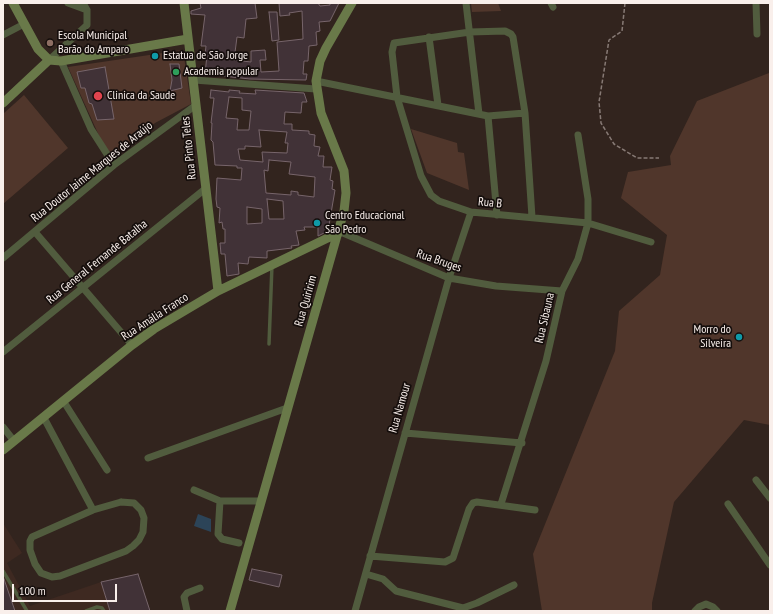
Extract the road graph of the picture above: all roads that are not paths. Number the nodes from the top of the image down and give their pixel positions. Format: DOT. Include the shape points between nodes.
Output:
graph roads {
  1 [pos="68,3"];
  2 [pos="83,3"];
  3 [pos="184,3"];
  4 [pos="344,3"];
  5 [pos="352,3"];
  6 [pos="466,3"];
  7 [pos="756,3"];
  8 [pos="15,4"];
  9 [pos="87,10"];
  10 [pos="345,14"];
  11 [pos="24,24"];
  12 [pos="470,32"];
  13 [pos="757,34"];
  14 [pos="3,35"];
  15 [pos="429,37"];
  16 [pos="188,39"];
  17 [pos="49,60"];
  18 [pos="61,62"];
  19 [pos="194,80"];
  20 [pos="316,85"];
  21 [pos="397,97"];
  22 [pos="3,103"];
  23 [pos="196,105"];
  24 [pos="438,106"];
  25 [pos="525,113"];
  26 [pos="479,114"];
  27 [pos="488,116"];
  28 [pos="578,135"];
  29 [pos="114,165"];
  30 [pos="205,189"];
  31 [pos="471,212"];
  32 [pos="497,215"];
  33 [pos="532,217"];
  34 [pos="588,223"];
  35 [pos="35,232"];
  36 [pos="338,233"];
  37 [pos="651,242"];
  38 [pos="3,258"];
  39 [pos="272,265"];
  40 [pos="449,278"];
  41 [pos="83,288"];
  42 [pos="218,291"];
  43 [pos="562,291"];
  44 [pos="270,344"];
  45 [pos="132,345"];
  46 [pos="3,352"];
  47 [pos="64,402"];
  48 [pos="287,408"];
  49 [pos="44,418"];
  50 [pos="3,427"];
  51 [pos="404,433"];
  52 [pos="14,441"];
  53 [pos="522,442"];
  54 [pos="3,450"];
  55 [pos="148,458"];
  56 [pos="107,470"];
  57 [pos="756,480"];
  58 [pos="194,490"];
  59 [pos="770,498"];
  60 [pos="220,501"];
  61 [pos="261,501"];
  62 [pos="501,504"];
  63 [pos="728,504"];
  64 [pos="93,510"];
  65 [pos="535,510"];
  66 [pos="239,543"];
  67 [pos="370,556"];
  68 [pos="770,565"];
  69 [pos="3,571"];
  70 [pos="366,574"];
  71 [pos="514,585"];
  72 [pos="200,588"];
  73 [pos="27,611"];
  74 [pos="86,611"];
  75 [pos="104,611"];
  76 [pos="187,611"];
  77 [pos="230,611"];
  78 [pos="357,611"];
  79 [pos="695,611"];
  80 [pos="717,611"];
  1 -- 9 [label="street"];
  2 -- 9 [label="street"];
  3 -- 16 [label="street, Rua Pinto Teles"];
  4 -- 10 [label="street"];
  5 -- 10 [label="street, Rua Quiririm"];
  6 -- 12 [label="street"];
  7 -- 13 [label="street"];
  8 -- 11 [label="street"];
  9 -- 17 [label="street" via="87,24 84,29"];
  10 -- 20 [label="street, Rua Quiririm" via="320,61"];
  11 -- 14 [label="street"];
  11 -- 17 [label="street" via="38,49"];
  12 -- 15 [label="street"];
  12 -- 25 [label="street" via="508,32 513,37"];
  12 -- 26 [label="street"];
  15 -- 21 [label="street, Rua B" via="397,42 392,47"];
  15 -- 24 [label="street"];
  16 -- 18 [label="street"];
  16 -- 19 [label="street, Rua Pinto Teles"];
  17 -- 18 [label="street"];
  17 -- 22 [label="street"];
  18 -- 29 [label="street" via="91,129"];
  19 -- 20 [label="street"];
  19 -- 23 [label="street, Rua Pinto Teles"];
  20 -- 21 [label="street"];
  20 -- 36 [label="street, Rua Quiririm" via="320,113 344,172 344,211"];
  21 -- 24 [label="street"];
  21 -- 31 [label="street, Rua B" via="421,176 428,190 439,201"];
  23 -- 29 [label="street, Rua Doutor Jaime Marques de Araújo"];
  23 -- 30 [label="street, Rua Pinto Teles"];
  24 -- 26 [label="street"];
  25 -- 27 [label="street"];
  25 -- 33 [label="street"];
  26 -- 27 [label="street"];
  27 -- 32 [label="street"];
  28 -- 34 [label="street, Rua Sibauna" via="590,213"];
  29 -- 35 [label="street, Rua Doutor Jaime Marques de Araújo"];
  30 -- 41 [label="street, Rua General Fernande Batalha"];
  30 -- 42 [label="street, Rua Pinto Teles"];
  31 -- 32 [label="street, Rua B"];
  31 -- 40 [label="street, Rua Namour"];
  32 -- 33 [label="street, Rua B"];
  33 -- 34 [label="street, Rua B"];
  34 -- 37 [label="street, Rua B"];
  34 -- 43 [label="street, Rua Sibauna" via="578,259"];
  35 -- 38 [label="street, Rua Doutor Jaime Marques de Araújo"];
  35 -- 41 [label="street"];
  36 -- 39 [label="street, Rua Amália Franco"];
  36 -- 40 [label="street, Rua Bruges"];
  36 -- 48 [label="street, Rua Quiririm"];
  39 -- 42 [label="street, Rua Amália Franco"];
  39 -- 44 [label="lane"];
  40 -- 43 [label="street, Rua Bruges" via="496,286"];
  40 -- 51 [label="street, Rua Namour"];
  41 -- 45 [label="street"];
  41 -- 46 [label="street, Rua General Fernande Batalha"];
  42 -- 45 [label="street, Rua Amália Franco"];
  43 -- 53 [label="street, Rua Sibauna" via="546,361"];
  45 -- 47 [label="street, Rua Amália Franco"];
  47 -- 49 [label="street, Rua Amália Franco"];
  47 -- 56 [label="street"];
  48 -- 55 [label="street"];
  48 -- 61 [label="street, Rua Quiririm"];
  49 -- 52 [label="street, Rua Amália Franco"];
  49 -- 64 [label="street"];
  50 -- 52 [label="street"];
  51 -- 53 [label="street"];
  51 -- 67 [label="street, Rua Namour"];
  52 -- 54 [label="street, Rua Amália Franco"];
  53 -- 62 [label="street, Rua Sibauna"];
  57 -- 59 [label="street"];
  58 -- 60 [label="street"];
  60 -- 61 [label="street"];
  60 -- 66 [label="street" via="218,534 222,539"];
  61 -- 77 [label="street, Rua Quiririm"];
  62 -- 65 [label="street"];
  62 -- 67 [label="street" via="473,503 451,560 440,563"];
  63 -- 68 [label="street"];
  64 -- 64 [label="street" via="32,537 30,550 35,564 42,573 52,577 60,576 126,551 139,540 143,532 144,518 134,503 121,502"];
  67 -- 70 [label="street, Rua Namour"];
  69 -- 73 [label="lane"];
  70 -- 71 [label="street" via="383,579 396,591 463,608"];
  70 -- 78 [label="street, Rua Namour"];
  72 -- 76 [label="street" via="184,597"];
  74 -- 75 [label="lane" via="97,607"];
  79 -- 80 [label="street" via="706,604"];
}
